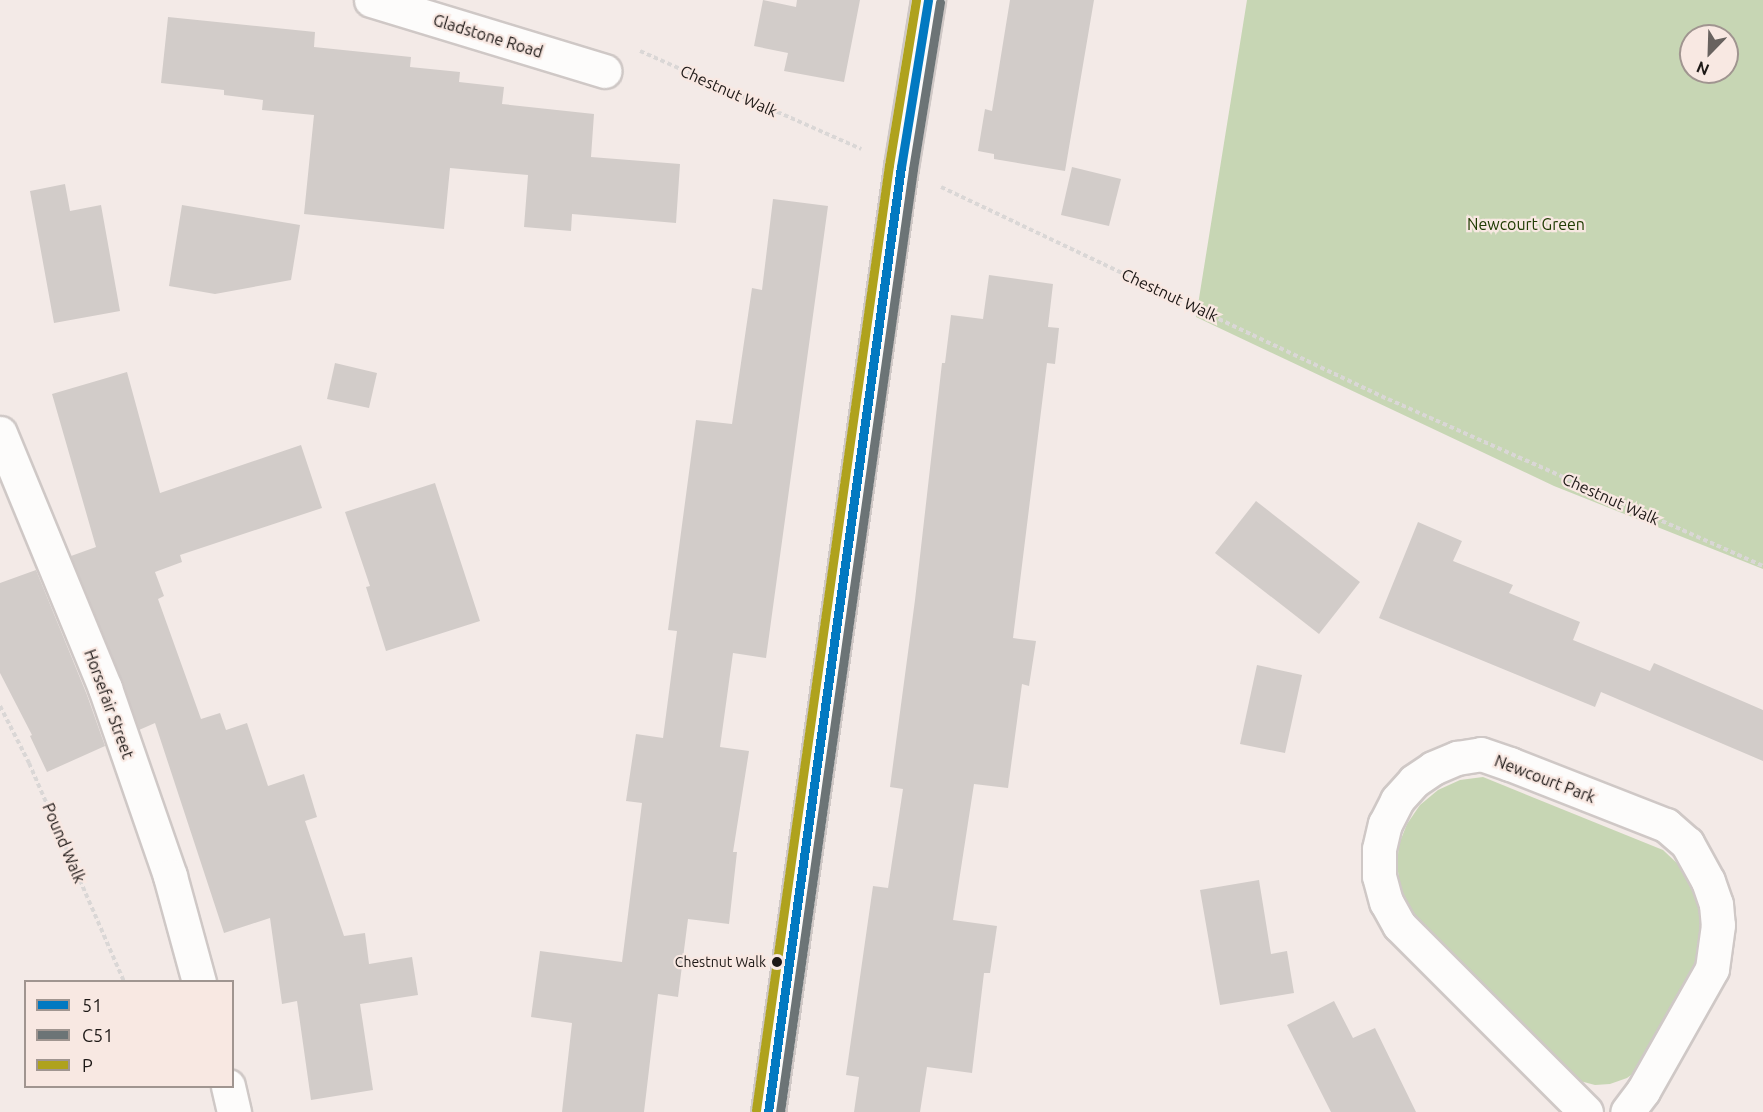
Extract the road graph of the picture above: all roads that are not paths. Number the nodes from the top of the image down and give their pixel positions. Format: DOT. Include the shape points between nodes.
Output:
graph roads {
  1 [pos="371,0"];
  2 [pos="928,0"];
  3 [pos="604,71"];
  4 [pos="0,433"];
  5 [pos="199,980"];
  6 [pos="228,1088"];
  7 [pos="234,1112"];
  8 [pos="768,1112"];
  9 [pos="1586,1112"];
  10 [pos="1627,1112"];
  1 -- 3 [label="street, Gladstone Road"];
  2 -- 8 [label="street"];
  4 -- 5 [label="street, Horsefair Street" via="105,688 170,876"];
  6 -- 7 [label="street"];
  9 -- 10 [label="street, Newcourt Park" via="1399,925 1386,902 1379,876 1385,824 1397,800 1414,782 1457,758 1481,754 1666,825 1686,843 1708,881 1718,925 1712,969 1643,1091"];
}
